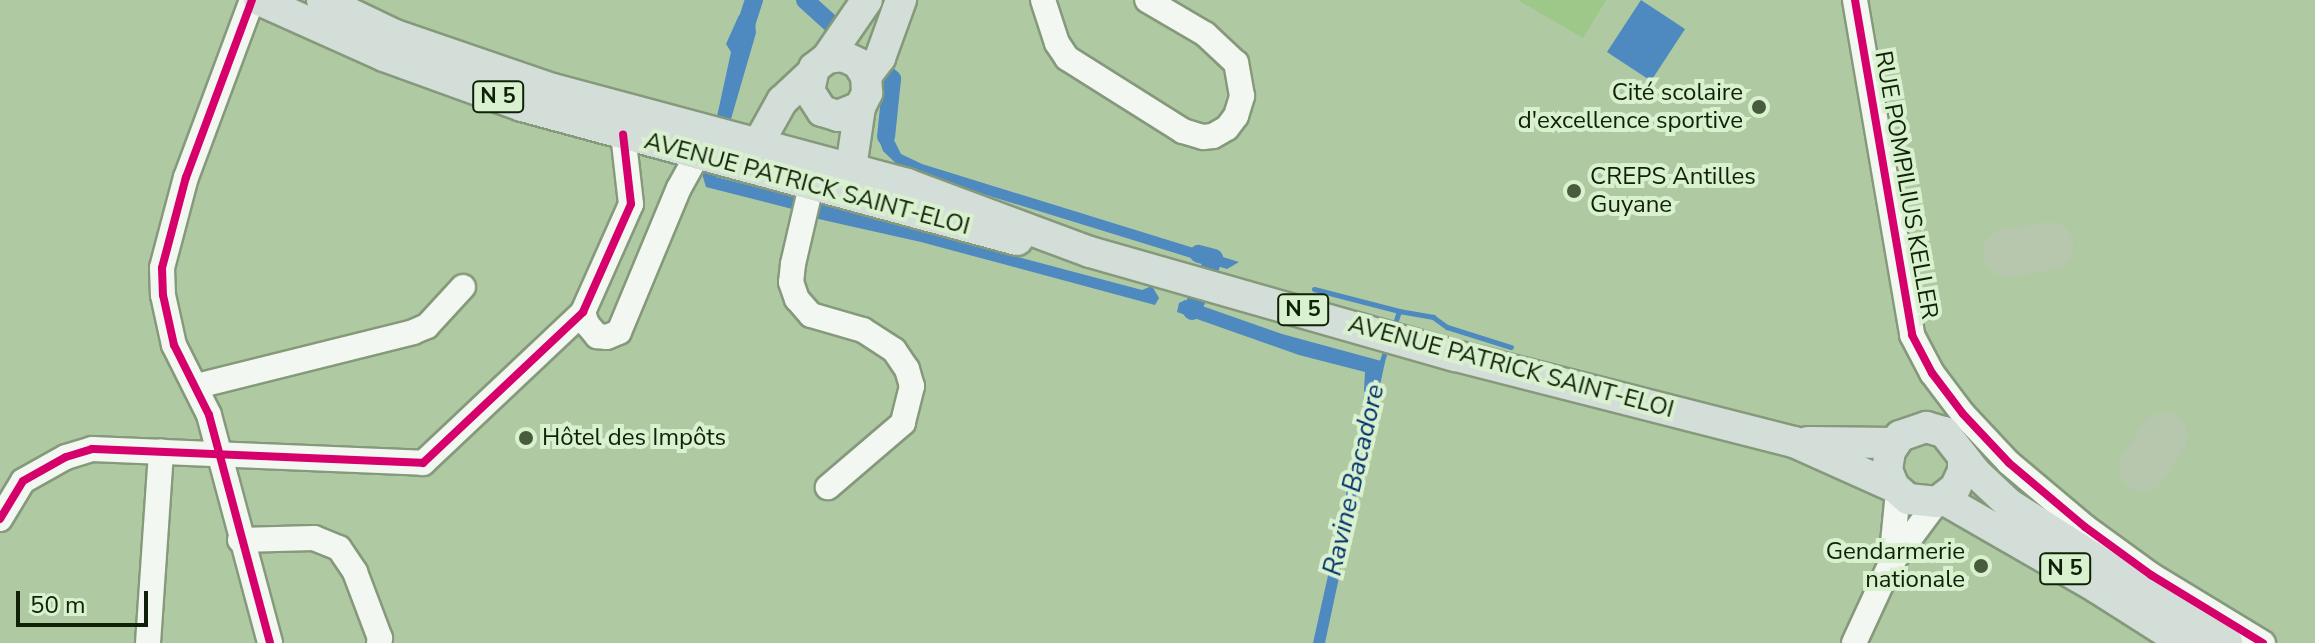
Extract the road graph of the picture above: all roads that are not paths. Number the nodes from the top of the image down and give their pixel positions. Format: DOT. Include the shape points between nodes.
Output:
graph roads {
  1 [pos="252,0"];
  2 [pos="259,0"];
  3 [pos="322,0"];
  4 [pos="867,0"];
  5 [pos="901,0"];
  6 [pos="1043,0"];
  7 [pos="1147,0"];
  8 [pos="1855,0"];
  9 [pos="830,52"];
  10 [pos="873,69"];
  11 [pos="782,101"];
  12 [pos="859,114"];
  13 [pos="720,135"];
  14 [pos="624,144"];
  15 [pos="697,156"];
  16 [pos="751,156"];
  17 [pos="851,168"];
  18 [pos="907,184"];
  19 [pos="813,190"];
  20 [pos="1090,252"];
  21 [pos="463,287"];
  22 [pos="583,312"];
  23 [pos="197,386"];
  24 [pos="1794,442"];
  25 [pos="1894,443"];
  26 [pos="161,451"];
  27 [pos="221,454"];
  28 [pos="1963,458"];
  29 [pos="828,487"];
  30 [pos="1896,489"];
  31 [pos="1940,501"];
  32 [pos="0,519"];
  33 [pos="240,540"];
  34 [pos="1890,565"];
  35 [pos="148,643"];
  36 [pos="270,643"];
  37 [pos="379,643"];
  38 [pos="1854,643"];
  39 [pos="2184,643"];
  40 [pos="2227,643"];
  41 [pos="2263,643"];
  1 -- 23 [label="street" via="186,177 162,268 174,345"];
  2 -- 14 [label="main road, AVENUE PATRICK SAINT-ELOI / N 5" via="384,56"];
  3 -- 13 [label="main road, AVENUE PATRICK SAINT-ELOI / N 5" via="395,35 482,65"];
  4 -- 9 [label="main road"];
  5 -- 10 [label="main road"];
  6 -- 7 [label="street" via="1067,58 1183,131 1213,136 1236,116 1242,96 1236,63 1205,34"];
  8 -- 41 [label="street, RUE POMPILIUS KELLER" via="1912,335 1932,373 2009,463 2085,527 2151,575"];
  9 -- 10 [label="main road"];
  9 -- 11 [label="main road"];
  9 -- 12 [label="main road" via="809,91 822,111"];
  10 -- 12 [label="main road"];
  11 -- 13 [label="main road"];
  11 -- 16 [label="main road"];
  12 -- 17 [label="main road"];
  12 -- 18 [label="main road" via="879,160"];
  13 -- 16 [label="main road, AVENUE PATRICK SAINT-ELOI / N 5"];
  14 -- 15 [label="main road, AVENUE PATRICK SAINT-ELOI / N 5"];
  14 -- 22 [label="street" via="631,204"];
  15 -- 16 [label="main road, AVENUE PATRICK SAINT-ELOI / N 5"];
  15 -- 22 [label="street" via="619,332 597,336"];
  16 -- 17 [label="main road, AVENUE PATRICK SAINT-ELOI / N 5"];
  16 -- 19 [label="main road, AVENUE PATRICK SAINT-ELOI / N 5"];
  17 -- 18 [label="main road, AVENUE PATRICK SAINT-ELOI / N 5"];
  17 -- 19 [label="main road" via="845,180"];
  18 -- 20 [label="main road, AVENUE PATRICK SAINT-ELOI / N 5"];
  19 -- 20 [label="main road, AVENUE PATRICK SAINT-ELOI / N 5" via="1035,245"];
  19 -- 29 [label="street" via="791,282 797,299 811,315 863,330 894,350 912,386 903,423"];
  20 -- 24 [label="main road, AVENUE PATRICK SAINT-ELOI / N 5" via="1456,356"];
  21 -- 23 [label="street" via="427,326 413,332"];
  22 -- 27 [label="street" via="423,463"];
  23 -- 27 [label="street"];
  24 -- 25 [label="main road, AVENUE PATRICK SAINT-ELOI / N 5"];
  24 -- 30 [label="main road, AVENUE PATRICK SAINT-ELOI / N 5"];
  25 -- 28 [label="main road" via="1917,428 1935,429 1951,438"];
  25 -- 30 [label="main road" via="1887,460"];
  26 -- 27 [label="street"];
  26 -- 32 [label="street" via="92,449 66,457 23,481"];
  26 -- 35 [label="street"];
  27 -- 33 [label="street"];
  28 -- 31 [label="main road" via="1960,480"];
  28 -- 40 [label="main road, N 5" via="2035,523"];
  30 -- 31 [label="main road" via="1919,503"];
  30 -- 34 [label="street"];
  31 -- 34 [label="street"];
  31 -- 39 [label="main road, N 5" via="2096,587"];
  33 -- 36 [label="street"];
  33 -- 37 [label="street" via="314,538 339,548 355,572"];
  34 -- 38 [label="street"];
}
